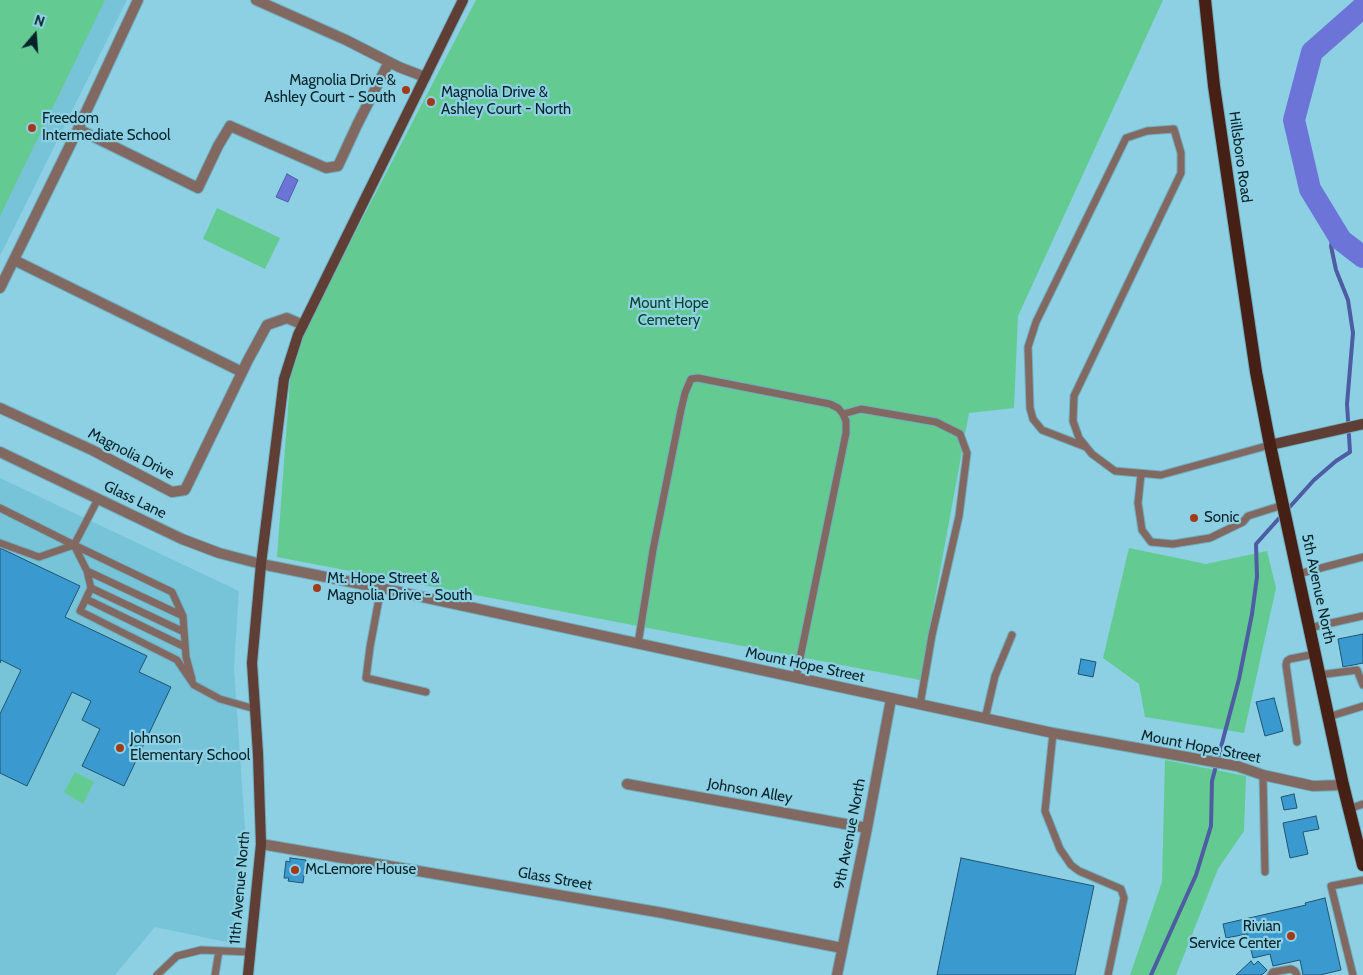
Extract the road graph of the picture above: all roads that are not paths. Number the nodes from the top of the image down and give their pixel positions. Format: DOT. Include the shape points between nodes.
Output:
graph roads {
  1 [pos="138,0"];
  2 [pos="256,0"];
  3 [pos="463,0"];
  4 [pos="1204,0"];
  5 [pos="389,62"];
  6 [pos="425,77"];
  7 [pos="78,129"];
  8 [pos="14,260"];
  9 [pos="0,288"];
  10 [pos="1247,319"];
  11 [pos="303,325"];
  12 [pos="242,372"];
  13 [pos="0,408"];
  14 [pos="844,414"];
  15 [pos="1363,424"];
  16 [pos="1270,445"];
  17 [pos="1086,447"];
  18 [pos="0,452"];
  19 [pos="1141,474"];
  20 [pos="98,499"];
  21 [pos="1283,505"];
  22 [pos="0,508"];
  23 [pos="0,542"];
  24 [pos="74,545"];
  25 [pos="1363,557"];
  26 [pos="261,564"];
  27 [pos="87,571"];
  28 [pos="1298,574"];
  29 [pos="91,588"];
  30 [pos="381,588"];
  31 [pos="86,598"];
  32 [pos="183,616"];
  33 [pos="1363,616"];
  34 [pos="1309,628"];
  35 [pos="184,632"];
  36 [pos="1012,635"];
  37 [pos="638,644"];
  38 [pos="186,647"];
  39 [pos="1315,654"];
  40 [pos="1360,670"];
  41 [pos="1319,676"];
  42 [pos="796,678"];
  43 [pos="1363,684"];
  44 [pos="194,685"];
  45 [pos="426,692"];
  46 [pos="891,699"];
  47 [pos="920,705"];
  48 [pos="1363,706"];
  49 [pos="255,709"];
  50 [pos="1328,717"];
  51 [pos="985,719"];
  52 [pos="1053,733"];
  53 [pos="1297,742"];
  54 [pos="1263,774"];
  55 [pos="626,784"];
  56 [pos="1343,785"];
  57 [pos="1363,804"];
  58 [pos="1349,809"];
  59 [pos="867,828"];
  60 [pos="261,844"];
  61 [pos="1363,865"];
  62 [pos="1265,872"];
  63 [pos="1363,880"];
  64 [pos="842,948"];
  65 [pos="219,951"];
  66 [pos="250,952"];
  67 [pos="157,975"];
  68 [pos="215,975"];
  69 [pos="248,975"];
  70 [pos="837,975"];
  71 [pos="1108,975"];
  72 [pos="1271,975"];
  73 [pos="1297,975"];
  74 [pos="1353,975"];
  1 -- 7 [label="street"];
  2 -- 5 [label="street"];
  3 -- 6 [label="street"];
  4 -- 10 [label="main road, Hillsboro Road"];
  5 -- 6 [label="street"];
  5 -- 7 [label="street" via="338,166 326,168 230,126 198,188"];
  6 -- 11 [label="street"];
  7 -- 8 [label="street"];
  8 -- 9 [label="street"];
  8 -- 12 [label="street"];
  10 -- 16 [label="main road, 5th Avenue North"];
  11 -- 12 [label="street, Magnolia Drive" via="286,318 267,325"];
  11 -- 26 [label="street" via="284,379"];
  12 -- 13 [label="street, Magnolia Drive" via="185,490 172,492 92,450"];
  14 -- 37 [label="lane" via="830,404 691,379 681,410 653,550"];
  14 -- 42 [label="lane" via="846,433"];
  14 -- 47 [label="lane" via="861,409 936,422 960,434 968,454 959,516"];
  15 -- 16 [label="street"];
  16 -- 19 [label="lane" via="1161,475"];
  16 -- 21 [label="main road, 5th Avenue North"];
  17 -- 17 [label="lane" via="1073,421 1074,396 1181,173 1181,154 1174,129 1147,131 1126,138 1036,322 1028,347 1032,418 1042,430"];
  17 -- 19 [label="lane" via="1115,471"];
  18 -- 20 [label="street, Glass Lane"];
  19 -- 21 [label="lane" via="1138,503 1142,530 1151,542 1173,544 1210,538 1243,522 1248,516"];
  20 -- 24 [label="lane"];
  20 -- 26 [label="street, Glass Lane" via="182,539"];
  21 -- 28 [label="main road, 5th Avenue North"];
  22 -- 24 [label="lane"];
  23 -- 24 [label="lane" via="39,557"];
  24 -- 27 [label="lane"];
  24 -- 32 [label="lane" via="172,592"];
  25 -- 28 [label="lane"];
  26 -- 30 [label="street, Mount Hope Street"];
  26 -- 49 [label="street, 11th Avenue North" via="252,663"];
  27 -- 29 [label="lane"];
  27 -- 32 [label="lane"];
  28 -- 34 [label="main road, 5th Avenue North"];
  29 -- 31 [label="lane"];
  29 -- 35 [label="lane"];
  30 -- 37 [label="street, Mount Hope Street"];
  30 -- 45 [label="lane" via="366,678"];
  31 -- 38 [label="lane"];
  31 -- 44 [label="lane" via="80,611 177,660"];
  32 -- 35 [label="lane"];
  33 -- 34 [label="lane"];
  34 -- 39 [label="main road, 5th Avenue North"];
  35 -- 38 [label="lane"];
  36 -- 51 [label="lane" via="996,676"];
  37 -- 42 [label="street, Mount Hope Street"];
  38 -- 44 [label="lane"];
  39 -- 41 [label="main road, 5th Avenue North"];
  39 -- 53 [label="lane" via="1290,659 1286,665"];
  40 -- 41 [label="lane"];
  40 -- 43 [label="lane"];
  41 -- 50 [label="main road, 5th Avenue North"];
  42 -- 46 [label="street, Mount Hope Street"];
  44 -- 49 [label="lane" via="220,699"];
  46 -- 47 [label="street, Mount Hope Street"];
  46 -- 59 [label="street, 9th Avenue North"];
  47 -- 51 [label="street, Mount Hope Street"];
  48 -- 50 [label="lane"];
  49 -- 60 [label="street, 11th Avenue North"];
  50 -- 56 [label="main road, 5th Avenue North"];
  51 -- 52 [label="street, Mount Hope Street"];
  52 -- 54 [label="street, Mount Hope Street" via="1238,766"];
  52 -- 71 [label="lane" via="1045,811 1060,849 1079,871 1122,889 1124,898"];
  54 -- 56 [label="street, Mount Hope Street" via="1313,786"];
  54 -- 62 [label="lane"];
  55 -- 59 [label="street, Johnson Alley"];
  56 -- 58 [label="main road, 5th Avenue North"];
  57 -- 58 [label="lane"];
  58 -- 61 [label="main road, 5th Avenue North"];
  59 -- 64 [label="street, 9th Avenue North"];
  60 -- 64 [label="street, Glass Street" via="663,913"];
  60 -- 66 [label="street, 11th Avenue North"];
  63 -- 74 [label="lane" via="1331,886"];
  64 -- 70 [label="street, 9th Avenue North"];
  65 -- 66 [label="lane"];
  65 -- 67 [label="lane" via="200,950 177,956"];
  65 -- 68 [label="lane"];
  66 -- 69 [label="street, 11th Avenue North"];
  72 -- 73 [label="lane" via="1291,969"];
}
